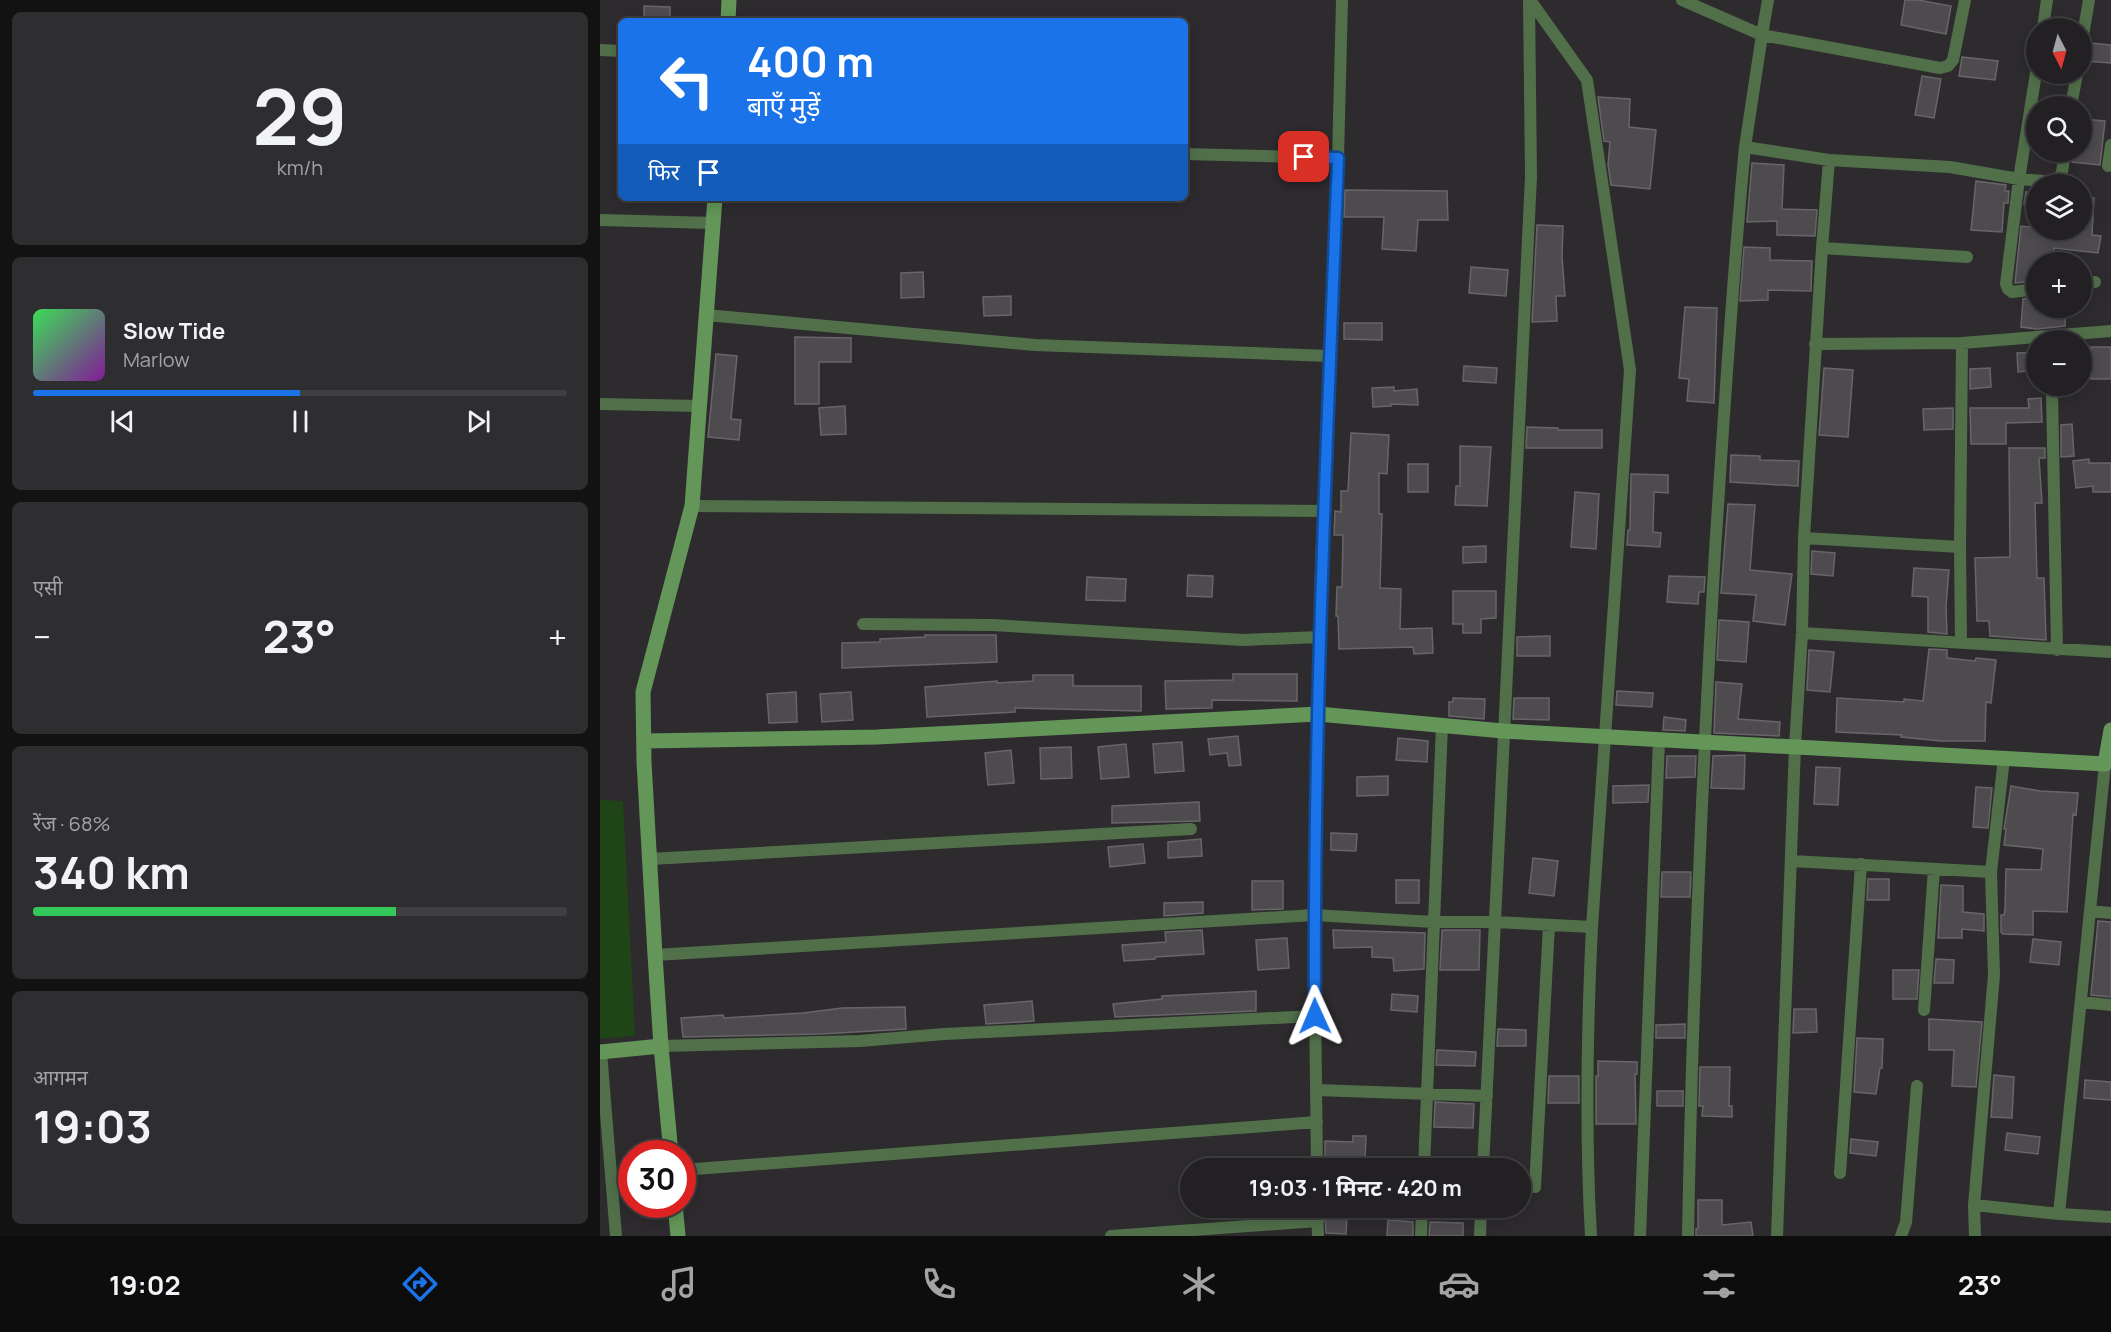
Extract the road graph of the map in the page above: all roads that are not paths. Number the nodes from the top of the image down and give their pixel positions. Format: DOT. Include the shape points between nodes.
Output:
graph roads {
  1 [pos="729,0"];
  2 [pos="1342,0"];
  3 [pos="1529,0"];
  4 [pos="1682,0"];
  5 [pos="1768,0"];
  6 [pos="1965,0"];
  7 [pos="2047,0"];
  8 [pos="2089,0"];
  9 [pos="728,18"];
  10 [pos="2044,18"];
  11 [pos="2086,18"];
  12 [pos="1762,35"];
  13 [pos="600,50"];
  14 [pos="618,51"];
  15 [pos="2034,84"];
  16 [pos="2111,145"];
  17 [pos="1745,147"];
  18 [pos="1188,154"];
  19 [pos="1338,158"];
  20 [pos="1829,160"];
  21 [pos="2064,162"];
  22 [pos="2109,166"];
  23 [pos="2019,179"];
  24 [pos="715,201"];
  25 [pos="600,220"];
  26 [pos="713,224"];
  27 [pos="1822,248"];
  28 [pos="1967,257"];
  29 [pos="2092,282"];
  30 [pos="2095,282"];
  31 [pos="2026,289"];
  32 [pos="706,315"];
  33 [pos="2111,331"];
  34 [pos="1962,343"];
  35 [pos="1815,344"];
  36 [pos="1330,356"];
  37 [pos="2052,396"];
  38 [pos="600,404"];
  39 [pos="699,406"];
  40 [pos="692,506"];
  41 [pos="1323,511"];
  42 [pos="1804,538"];
  43 [pos="1960,547"];
  44 [pos="863,624"];
  45 [pos="1802,633"];
  46 [pos="1320,638"];
  47 [pos="1961,643"];
  48 [pos="2057,650"];
  49 [pos="2111,652"];
  50 [pos="1318,714"];
  51 [pos="1442,725"];
  52 [pos="1503,730"];
  53 [pos="2111,730"];
  54 [pos="1604,736"];
  55 [pos="1659,740"];
  56 [pos="644,741"];
  57 [pos="1704,743"];
  58 [pos="1795,746"];
  59 [pos="2004,758"];
  60 [pos="2105,764"];
  61 [pos="1191,829"];
  62 [pos="650,859"];
  63 [pos="1792,861"];
  64 [pos="1861,864"];
  65 [pos="1934,869"];
  66 [pos="1991,872"];
  67 [pos="2090,911"];
  68 [pos="2111,913"];
  69 [pos="1314,915"];
  70 [pos="1433,922"];
  71 [pos="1494,922"];
  72 [pos="1549,924"];
  73 [pos="1592,927"];
  74 [pos="655,955"];
  75 [pos="2081,1002"];
  76 [pos="2111,1005"];
  77 [pos="1924,1010"];
  78 [pos="1315,1016"];
  79 [pos="661,1046"];
  80 [pos="601,1052"];
  81 [pos="1917,1086"];
  82 [pos="1316,1090"];
  83 [pos="1427,1092"];
  84 [pos="1487,1096"];
  85 [pos="1317,1122"];
  86 [pos="669,1140"];
  87 [pos="605,1152"];
  88 [pos="1317,1158"];
  89 [pos="1424,1158"];
  90 [pos="1484,1158"];
  91 [pos="696,1169"];
  92 [pos="1840,1173"];
  93 [pos="1535,1187"];
  94 [pos="1974,1205"];
  95 [pos="2059,1214"];
  96 [pos="2111,1217"];
  97 [pos="676,1218"];
  98 [pos="1318,1218"];
  99 [pos="1422,1218"];
  100 [pos="1481,1218"];
  101 [pos="1318,1221"];
  102 [pos="616,1236"];
  103 [pos="678,1236"];
  104 [pos="1111,1236"];
  105 [pos="1318,1236"];
  106 [pos="1421,1236"];
  107 [pos="1480,1236"];
  108 [pos="1591,1236"];
  109 [pos="1640,1236"];
  110 [pos="1688,1236"];
  111 [pos="1777,1236"];
  112 [pos="1901,1236"];
  113 [pos="1975,1236"];
  1 -- 9 [label="street"];
  2 -- 19 [label="street"];
  3 -- 52 [label="street" via="1531,177"];
  3 -- 54 [label="street" via="1587,80 1630,370"];
  4 -- 12 [label="street"];
  5 -- 12 [label="street"];
  6 -- 12 [label="street" via="1953,60 1940,68"];
  7 -- 10 [label="street"];
  8 -- 11 [label="street"];
  12 -- 17 [label="street"];
  13 -- 14 [label="street"];
  15 -- 23 [label="street"];
  16 -- 22 [label="street"];
  17 -- 20 [label="street"];
  17 -- 57 [label="street" via="1734,262"];
  18 -- 19 [label="street"];
  19 -- 36 [label="street"];
  20 -- 23 [label="street" via="1950,167"];
  20 -- 27 [label="street"];
  21 -- 23 [label="street" via="2054,182"];
  23 -- 31 [label="street" via="2006,284 2012,291"];
  24 -- 26 [label="street"];
  25 -- 26 [label="street"];
  26 -- 32 [label="street"];
  27 -- 28 [label="street"];
  27 -- 35 [label="street"];
  29 -- 30 [label="street"];
  32 -- 36 [label="street" via="1035,345"];
  32 -- 39 [label="street"];
  33 -- 34 [label="street"];
  34 -- 35 [label="street"];
  34 -- 43 [label="street"];
  35 -- 42 [label="street"];
  36 -- 41 [label="street"];
  37 -- 48 [label="street"];
  38 -- 39 [label="street"];
  39 -- 40 [label="street"];
  40 -- 41 [label="street"];
  40 -- 56 [label="street" via="643,692"];
  41 -- 46 [label="street"];
  42 -- 43 [label="street"];
  42 -- 45 [label="street"];
  43 -- 47 [label="street"];
  44 -- 46 [label="street" via="992,625 1243,640"];
  45 -- 47 [label="street"];
  45 -- 58 [label="street"];
  46 -- 50 [label="street"];
  47 -- 48 [label="street"];
  48 -- 49 [label="street"];
  50 -- 51 [label="street"];
  50 -- 56 [label="street" via="888,736"];
  50 -- 69 [label="street"];
  51 -- 52 [label="street"];
  51 -- 70 [label="street"];
  52 -- 54 [label="street"];
  52 -- 71 [label="street"];
  53 -- 60 [label="street"];
  54 -- 55 [label="street"];
  54 -- 73 [label="street"];
  55 -- 57 [label="street"];
  55 -- 109 [label="street"];
  56 -- 62 [label="street"];
  57 -- 58 [label="street"];
  57 -- 110 [label="street"];
  58 -- 59 [label="street"];
  58 -- 63 [label="street"];
  59 -- 60 [label="street"];
  59 -- 66 [label="street"];
  60 -- 67 [label="street"];
  61 -- 62 [label="street"];
  62 -- 74 [label="street"];
  63 -- 64 [label="street"];
  63 -- 111 [label="street"];
  64 -- 65 [label="street"];
  64 -- 92 [label="street"];
  65 -- 66 [label="street"];
  65 -- 77 [label="street"];
  66 -- 94 [label="street" via="1994,975"];
  67 -- 68 [label="street"];
  67 -- 75 [label="street"];
  69 -- 70 [label="street"];
  69 -- 74 [label="street"];
  69 -- 78 [label="street"];
  70 -- 71 [label="street"];
  70 -- 83 [label="street"];
  71 -- 72 [label="street"];
  71 -- 84 [label="street"];
  72 -- 73 [label="street"];
  72 -- 93 [label="street"];
  73 -- 108 [label="street" via="1586,1154"];
  74 -- 79 [label="street"];
  75 -- 76 [label="street"];
  75 -- 95 [label="street"];
  78 -- 79 [label="street" via="860,1041"];
  78 -- 82 [label="street"];
  79 -- 80 [label="street"];
  79 -- 86 [label="street"];
  80 -- 87 [label="street"];
  81 -- 112 [label="street" via="1906,1222"];
  82 -- 83 [label="street"];
  82 -- 85 [label="street"];
  83 -- 84 [label="street"];
  83 -- 89 [label="street"];
  84 -- 90 [label="street"];
  85 -- 88 [label="street"];
  85 -- 91 [label="street"];
  87 -- 102 [label="street"];
  94 -- 95 [label="street"];
  94 -- 113 [label="street"];
  95 -- 96 [label="street"];
  97 -- 103 [label="street"];
  98 -- 101 [label="street"];
  99 -- 106 [label="street"];
  100 -- 107 [label="street"];
  101 -- 104 [label="street"];
  101 -- 105 [label="street"];
}
